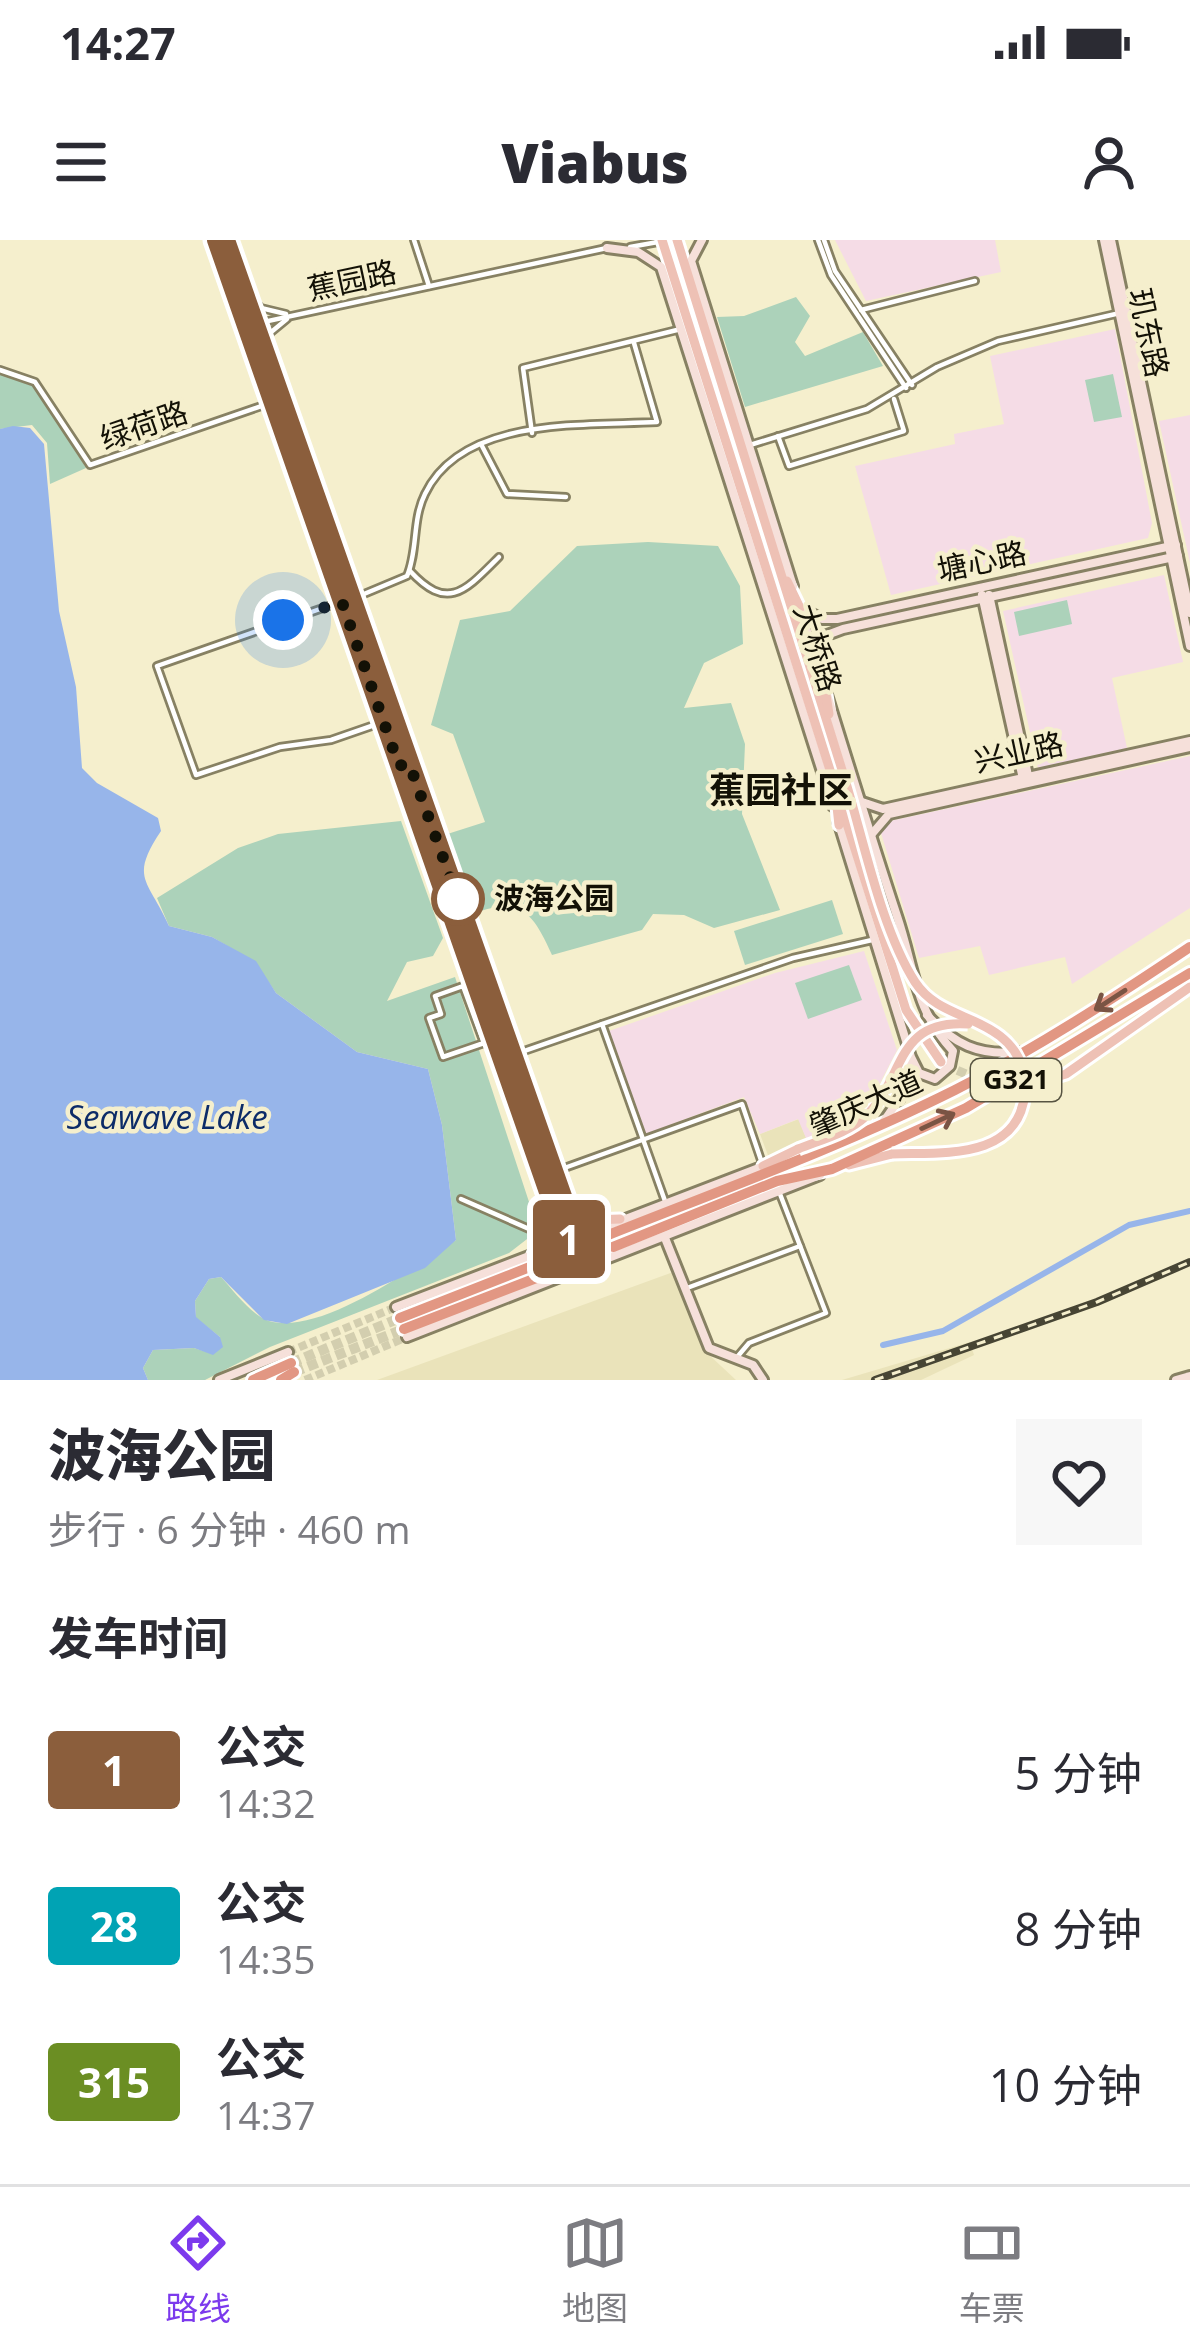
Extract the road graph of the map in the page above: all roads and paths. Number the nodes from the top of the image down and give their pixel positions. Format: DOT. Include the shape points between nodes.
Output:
graph roads {
  1 [pos="216,240"];
  2 [pos="226,240"];
  3 [pos="413,240"];
  4 [pos="616,240"];
  5 [pos="667,240"];
  6 [pos="702,240"];
  7 [pos="821,240"];
  8 [pos="1107,240"];
  9 [pos="607,248"];
  10 [pos="625,249"];
  11 [pos="230,265"];
  12 [pos="975,281"];
  13 [pos="429,286"];
  14 [pos="244,292"];
  15 [pos="678,294"];
  16 [pos="861,310"];
  17 [pos="1123,313"];
  18 [pos="291,315"];
  19 [pos="251,325"];
  20 [pos="681,326"];
  21 [pos="634,343"];
  22 [pos="265,350"];
  23 [pos="266,366"];
  24 [pos="715,366"];
  25 [pos="0,370"];
  26 [pos="730,387"];
  27 [pos="909,387"];
  28 [pos="893,396"];
  29 [pos="273,402"];
  30 [pos="532,433"];
  31 [pos="778,436"];
  32 [pos="481,444"];
  33 [pos="749,446"];
  34 [pos="723,461"];
  35 [pos="742,491"];
  36 [pos="566,497"];
  37 [pos="1172,546"];
  38 [pos="772,550"];
  39 [pos="499,556"];
  40 [pos="1175,557"];
  41 [pos="410,572"];
  42 [pos="985,592"];
  43 [pos="347,600"];
  44 [pos="800,608"];
  45 [pos="1190,613"];
  46 [pos="1190,646"];
  47 [pos="815,657"];
  48 [pos="826,694"];
  49 [pos="383,722"];
  50 [pos="832,738"];
  51 [pos="1190,744"];
  52 [pos="827,757"];
  53 [pos="404,765"];
  54 [pos="1026,779"];
  55 [pos="860,801"];
  56 [pos="839,825"];
  57 [pos="871,837"];
  58 [pos="878,939"];
  59 [pos="1190,947"];
  60 [pos="1190,974"];
  61 [pos="1190,987"];
  62 [pos="922,1009"];
  63 [pos="602,1024"];
  64 [pos="986,1027"];
  65 [pos="1028,1051"];
  66 [pos="507,1057"];
  67 [pos="911,1057"];
  68 [pos="443,1058"];
  69 [pos="941,1062"];
  70 [pos="1036,1083"];
  71 [pos="883,1123"];
  72 [pos="644,1141"];
  73 [pos="812,1155"];
  74 [pos="763,1166"];
  75 [pos="832,1169"];
  76 [pos="553,1172"];
  77 [pos="554,1193"];
  78 [pos="779,1194"];
  79 [pos="461,1199"];
  80 [pos="665,1201"];
  81 [pos="620,1219"];
  82 [pos="545,1236"];
  83 [pos="577,1236"];
  84 [pos="665,1238"];
  85 [pos="565,1241"];
  86 [pos="800,1246"];
  87 [pos="536,1266"];
  88 [pos="590,1268"];
  89 [pos="577,1273"];
  90 [pos="687,1288"];
  91 [pos="402,1323"];
  92 [pos="738,1356"];
  93 [pos="267,1361"];
  94 [pos="291,1362"];
  95 [pos="1190,1376"];
  96 [pos="219,1380"];
  97 [pos="233,1380"];
  98 [pos="253,1380"];
  99 [pos="281,1380"];
  100 [pos="763,1380"];
  101 [pos="1176,1380"];
  1 -- 11 [label="main road"];
  2 -- 11 [label="main road"];
  3 -- 13 [label="street"];
  4 -- 9 [label="street"];
  5 -- 10 [label="street"];
  5 -- 15 [label="main road, 大桥路"];
  5 -- 24 [label="main road, 大桥路"];
  6 -- 26 [label="street" via="691,261"];
  7 -- 16 [label="street"];
  7 -- 27 [label="street" via="831,275"];
  8 -- 17 [label="street, 玑东路"];
  9 -- 10 [label="street"];
  9 -- 13 [label="street, 蕉园路"];
  10 -- 20 [label="street" via="662,267"];
  11 -- 14 [label="main road"];
  11 -- 19 [label="main road"];
  12 -- 16 [label="street"];
  13 -- 18 [label="street, 蕉园路"];
  14 -- 18 [label="street" via="261,308"];
  14 -- 19 [label="main road"];
  15 -- 20 [label="main road"];
  15 -- 35 [label="main road, 大桥路"];
  16 -- 27 [label="street"];
  17 -- 27 [label="street" via="998,341"];
  17 -- 37 [label="street, 玑东路"];
  18 -- 19 [label="street, 蕉园路"];
  18 -- 22 [label="street" via="270,333"];
  19 -- 22 [label="main road"];
  19 -- 23 [label="main road"];
  20 -- 21 [label="street"];
  20 -- 34 [label="street"];
  21 -- 30 [label="street" via="523,368"];
  21 -- 30 [label="street" via="656,422"];
  22 -- 23 [label="main road"];
  23 -- 29 [label="main road"];
  23 -- 43 [label="main road"];
  24 -- 26 [label="main road"];
  24 -- 38 [label="main road, 大桥路"];
  25 -- 29 [label="street, 绿荷路" via="35,382 90,465"];
  26 -- 33 [label="street"];
  27 -- 28 [label="street"];
  28 -- 31 [label="street"];
  28 -- 31 [label="street" via="904,431 789,466"];
  29 -- 43 [label="main road"];
  30 -- 32 [label="street"];
  31 -- 33 [label="street"];
  32 -- 36 [label="street" via="507,494"];
  32 -- 41 [label="street" via="451,460 423,496"];
  33 -- 44 [label="street"];
  34 -- 35 [label="main road"];
  34 -- 56 [label="street"];
  35 -- 52 [label="main road, 大桥路"];
  37 -- 40 [label="street, 玑东路"];
  37 -- 42 [label="street, 塘心路"];
  38 -- 44 [label="main road"];
  38 -- 50 [label="main road, 大桥路"];
  39 -- 41 [label="street" via="474,582 443,596"];
  40 -- 42 [label="street, 塘心路"];
  40 -- 45 [label="street, 玑东路"];
  40 -- 46 [label="street, 玑东路"];
  41 -- 43 [label="street"];
  42 -- 44 [label="street, 塘心路" via="837,619"];
  42 -- 47 [label="street, 塘心路" via="833,632"];
  42 -- 54 [label="street"];
  43 -- 49 [label="main road"];
  43 -- 49 [label="street" via="157,666 196,775"];
  43 -- 53 [label="main road"];
  44 -- 47 [label="street"];
  47 -- 48 [label="street"];
  48 -- 50 [label="main road"];
  48 -- 55 [label="street"];
  49 -- 53 [label="main road"];
  50 -- 64 [label="main road, 大桥路, bridge" via="907,969 940,1007"];
  51 -- 54 [label="street, 兴业路"];
  52 -- 56 [label="main road"];
  52 -- 69 [label="main road, 大桥路" via="906,1010"];
  53 -- 66 [label="main road"];
  54 -- 55 [label="street, 兴业路" via="884,808"];
  54 -- 57 [label="street, 兴业路" via="889,814"];
  55 -- 57 [label="street"];
  56 -- 58 [label="street"];
  57 -- 62 [label="street"];
  58 -- 63 [label="street" via="793,958"];
  58 -- 67 [label="street"];
  59 -- 65 [label="highway, 肇庆大道 / G321, one-way"];
  75 -- 60 [label="highway, 肇庆大道 / G321, one-way" via="966,1108"];
  61 -- 70 [label="main road" via="1066,1074"];
  62 -- 65 [label="street" via="976,1051"];
  62 -- 67 [label="street" via="953,1060 940,1076 925,1078"];
  63 -- 66 [label="street"];
  63 -- 72 [label="street"];
  64 -- 74 [label="main road, bridge" via="948,1023 915,1037 870,1113"];
  64 -- 75 [label="main road, bridge" via="1022,1063 1024,1107 1012,1128 974,1151 892,1154"];
  65 -- 71 [label="highway, 肇庆大道 / G321"];
  66 -- 76 [label="main road"];
  66 -- 77 [label="main road"];
  67 -- 71 [label="street"];
  68 -- 68 [label="street" via="429,1018 441,1014 435,996 464,986 484,1043"];
  71 -- 73 [label="highway, 肇庆大道 / G321"];
  72 -- 74 [label="street" via="742,1103"];
  72 -- 76 [label="street"];
  72 -- 80 [label="street"];
  73 -- 74 [label="street"];
  73 -- 75 [label="highway, 肇庆大道 / G321" via="611,1241"];
  74 -- 80 [label="street"];
  75 -- 78 [label="street"];
  76 -- 77 [label="main road"];
  77 -- 81 [label="main road" via="584,1218"];
  77 -- 82 [label="main road"];
  77 -- 83 [label="main road"];
  77 -- 85 [label="main road"];
  78 -- 84 [label="street"];
  78 -- 86 [label="street"];
  79 -- 82 [label="street"];
  80 -- 81 [label="street"];
  81 -- 83 [label="street"];
  82 -- 87 [label="main road"];
  83 -- 85 [label="street"];
  83 -- 88 [label="main road"];
  84 -- 88 [label="street"];
  84 -- 90 [label="street"];
  85 -- 87 [label="street"];
  85 -- 89 [label="main road"];
  86 -- 90 [label="street"];
  86 -- 92 [label="street" via="826,1313 749,1343"];
  87 -- 91 [label="highway"];
  88 -- 89 [label="street"];
  89 -- 91 [label="street"];
  90 -- 92 [label="street" via="709,1348"];
  92 -- 100 [label="street"];
  93 -- 94 [label="street"];
  93 -- 96 [label="street"];
  93 -- 97 [label="street"];
  94 -- 98 [label="highway"];
  94 -- 99 [label="highway"];
  95 -- 101 [label="street"];
}
